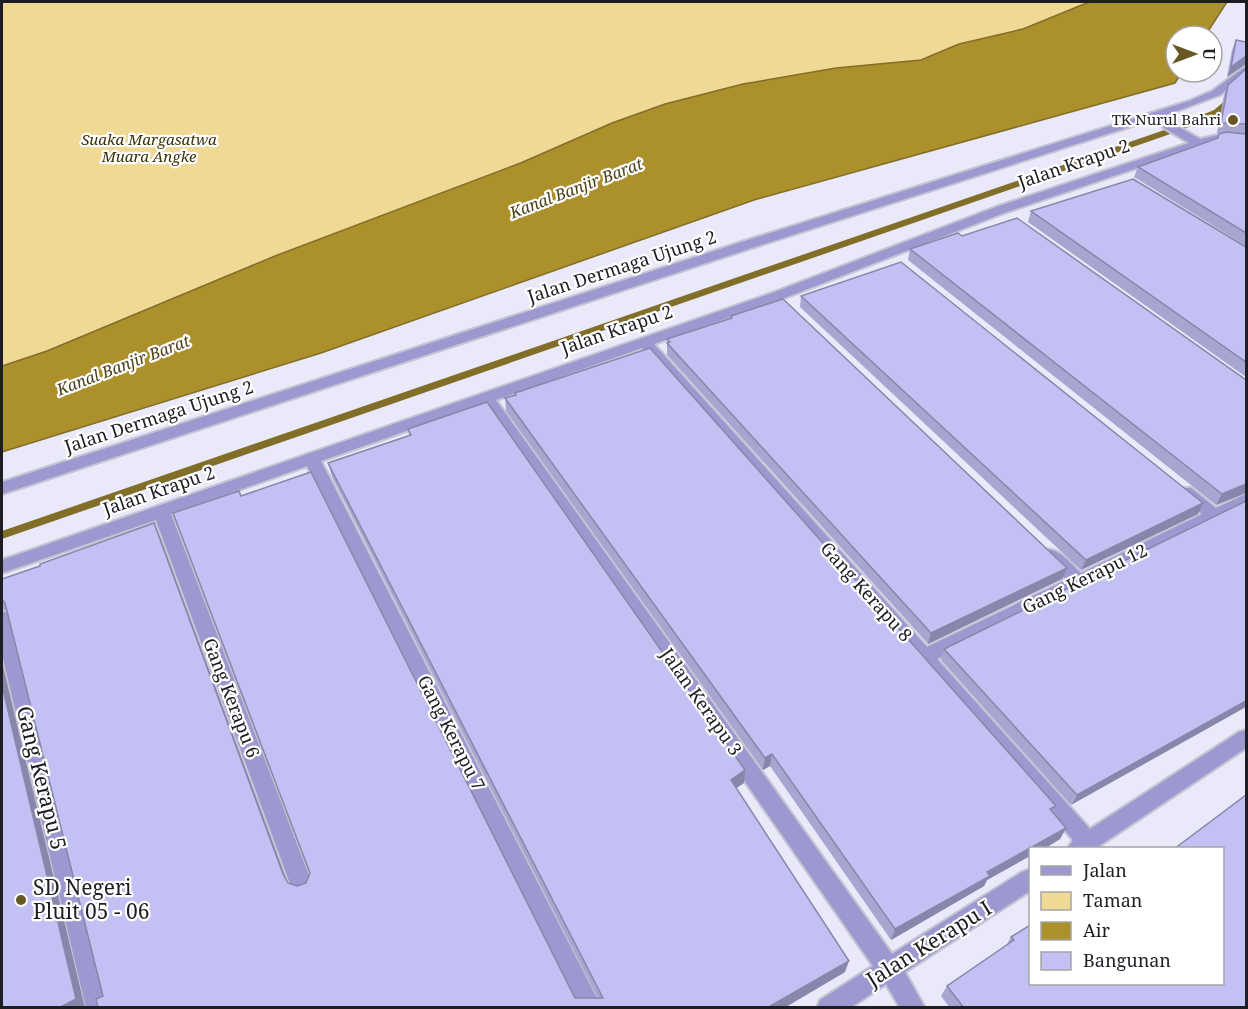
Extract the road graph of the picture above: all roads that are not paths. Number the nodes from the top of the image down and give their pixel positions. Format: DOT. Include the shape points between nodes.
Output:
graph roads {
  1 [pos="1246,69"];
  2 [pos="1156,118"];
  3 [pos="1246,140"];
  4 [pos="1194,141"];
  5 [pos="1112,171"];
  6 [pos="1132,183"];
  7 [pos="886,253"];
  8 [pos="904,268"];
  9 [pos="644,341"];
  10 [pos="486,397"];
  11 [pos="311,459"];
  12 [pos="1178,486"];
  13 [pos="2,488"];
  14 [pos="1246,500"];
  15 [pos="161,511"];
  16 [pos="1215,516"];
  17 [pos="1036,541"];
  18 [pos="2,567"];
  19 [pos="1079,582"];
  20 [pos="2,618"];
  21 [pos="924,657"];
  22 [pos="1246,738"];
  23 [pos="1083,845"];
  24 [pos="1029,880"];
  25 [pos="302,886"];
  26 [pos="890,970"];
  27 [pos="98,1008"];
  28 [pos="591,1008"];
  29 [pos="828,1008"];
  30 [pos="914,1008"];
  1 -- 2 [label="street, Jalan Dermaga Ujung 2" via="1216,93"];
  2 -- 4 [label="street"];
  2 -- 13 [label="street, Jalan Dermaga Ujung 2" via="744,246"];
  3 -- 4 [label="street, Jalan Krapu 2" via="1222,137"];
  4 -- 5 [label="street, Jalan Krapu 2"];
  5 -- 6 [label="street"];
  5 -- 7 [label="street, Jalan Krapu 2" via="1005,214"];
  7 -- 8 [label="street"];
  7 -- 9 [label="street, Jalan Krapu 2" via="782,300"];
  9 -- 10 [label="street, Jalan Krapu 2"];
  9 -- 21 [label="street, Gang Kerapu 8"];
  10 -- 11 [label="street, Jalan Krapu 2"];
  10 -- 26 [label="street, Jalan Kerapu 3"];
  11 -- 15 [label="street, Jalan Krapu 2"];
  11 -- 28 [label="street, Gang Kerapu 7"];
  12 -- 16 [label="street"];
  14 -- 16 [label="street, Gang Kerapu 12"];
  15 -- 18 [label="street, Jalan Krapu 2"];
  15 -- 25 [label="street, Gang Kerapu 6"];
  16 -- 19 [label="street, Gang Kerapu 12"];
  17 -- 19 [label="street"];
  19 -- 21 [label="street, Gang Kerapu 12"];
  20 -- 27 [label="street, Gang Kerapu 5"];
  21 -- 23 [label="street, Gang Kerapu 8"];
  22 -- 23 [label="street"];
  24 -- 26 [label="street, Jalan Kerapu I"];
  26 -- 29 [label="street, Jalan Kerapu I"];
  26 -- 30 [label="street, Jalan Kerapu 3"];
}
